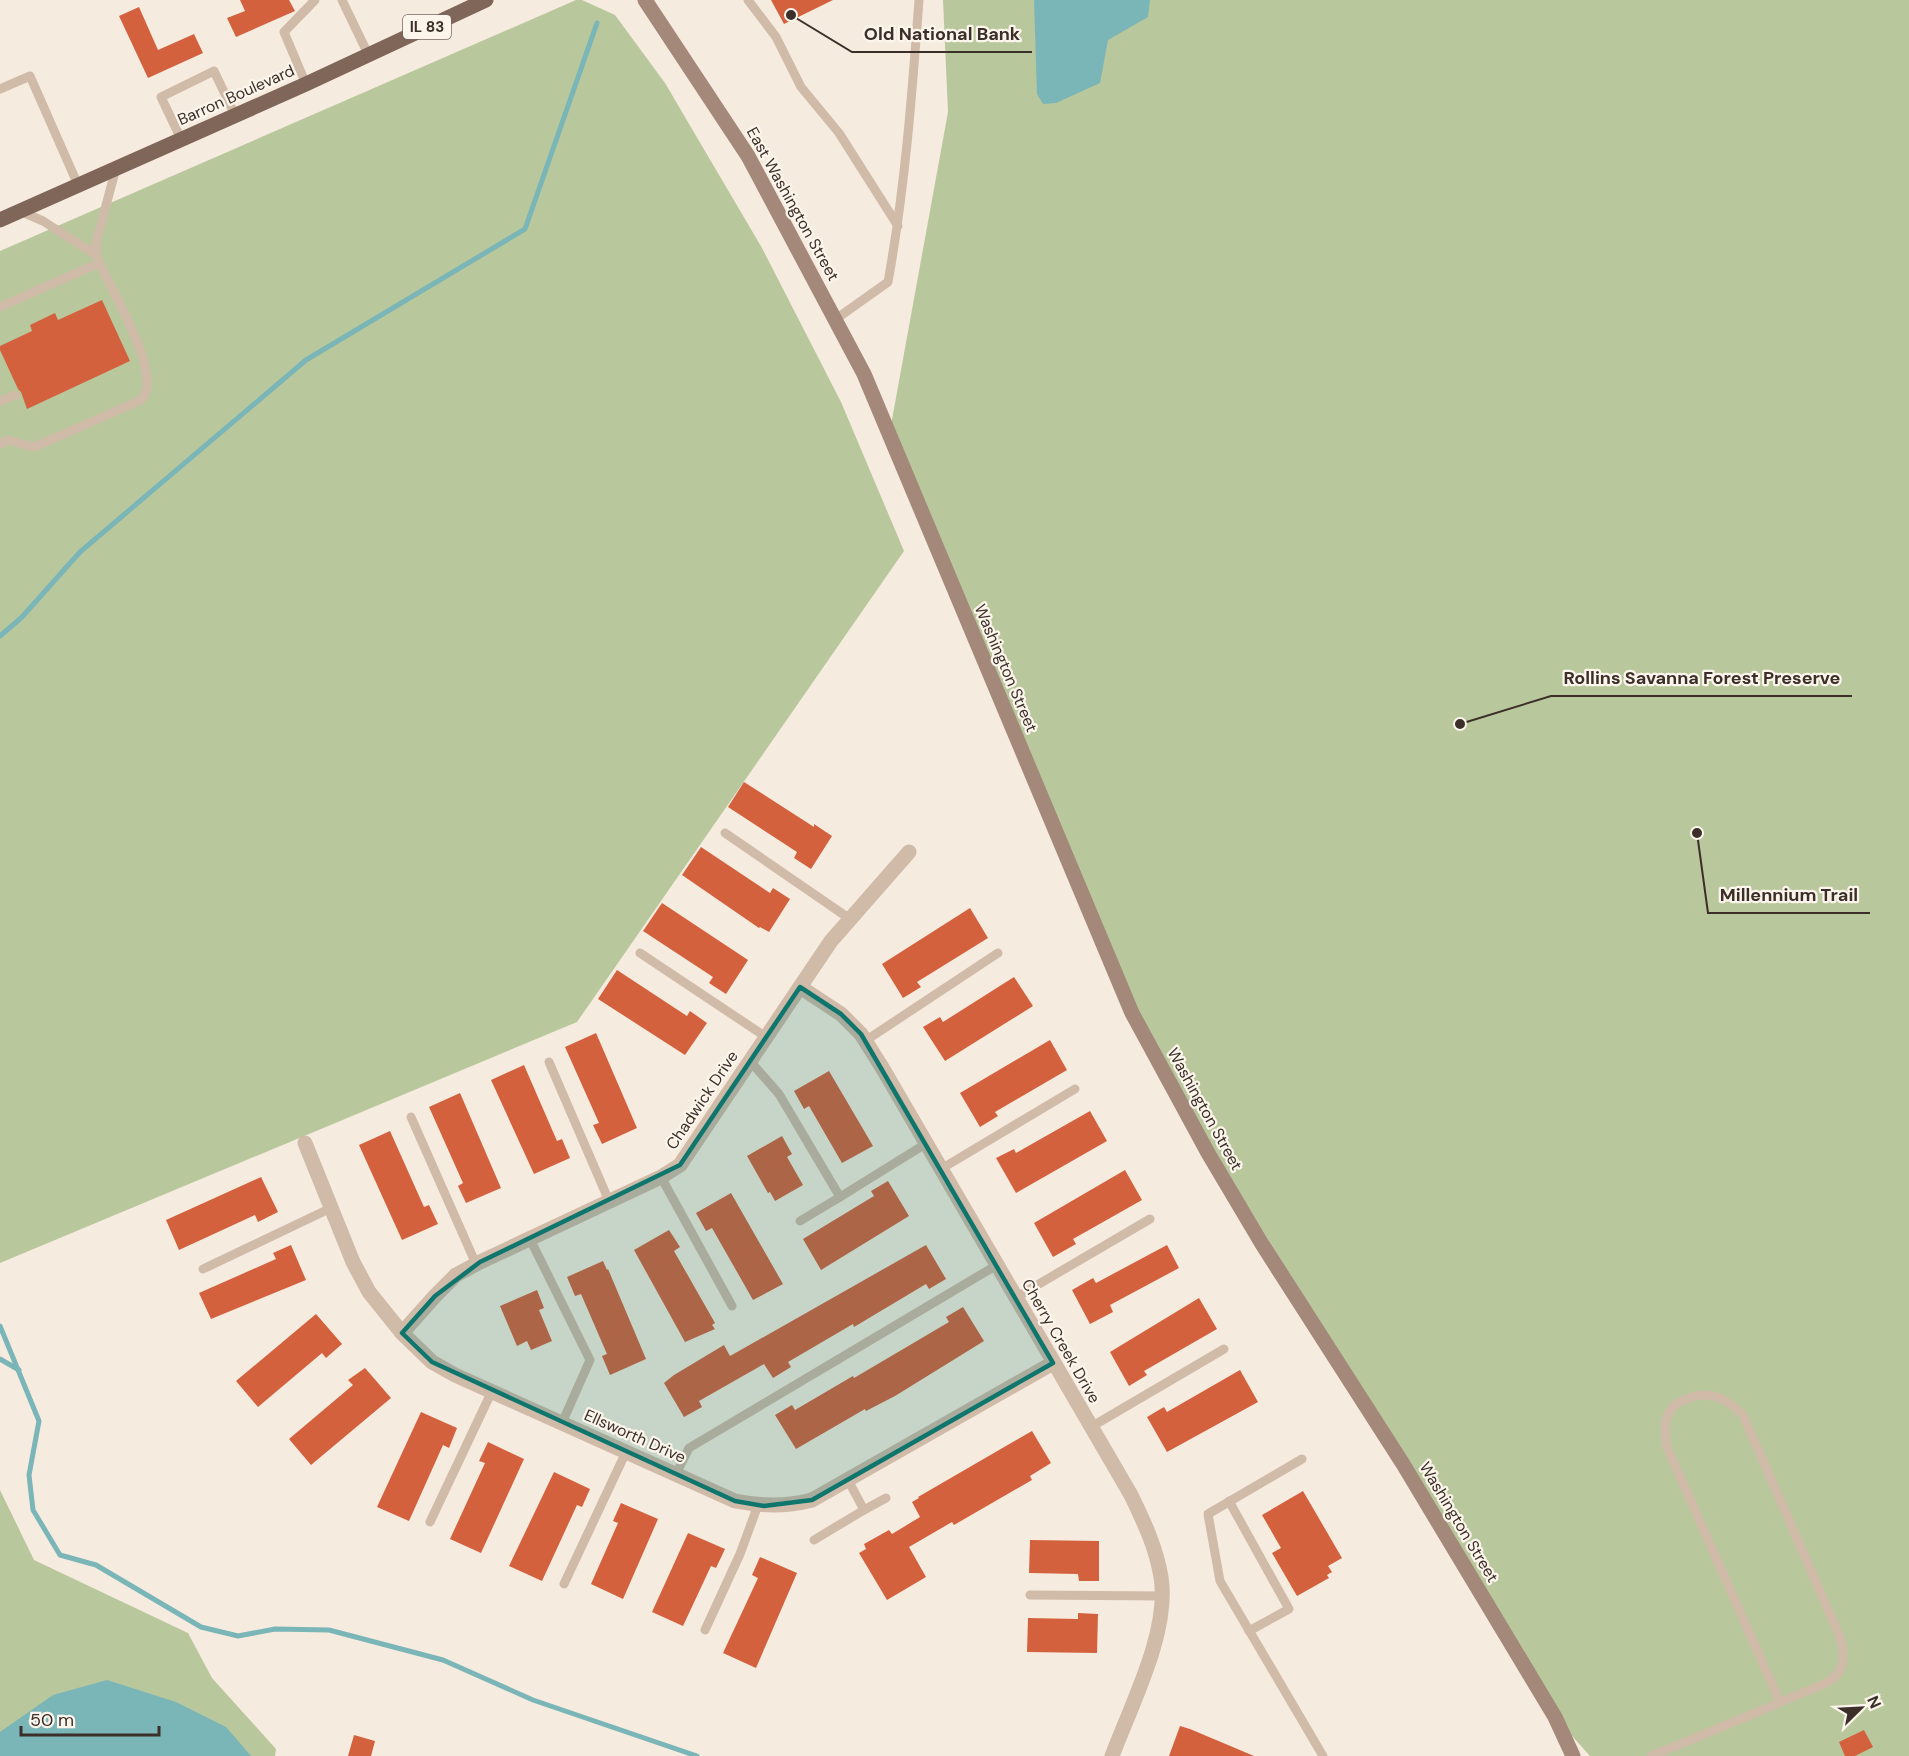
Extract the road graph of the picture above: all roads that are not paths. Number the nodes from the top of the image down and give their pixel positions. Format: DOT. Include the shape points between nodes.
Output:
graph roads {
  1 [pos="315,0"];
  2 [pos="342,0"];
  3 [pos="486,0"];
  4 [pos="645,0"];
  5 [pos="748,0"];
  6 [pos="920,0"];
  7 [pos="368,54"];
  8 [pos="306,84"];
  9 [pos="0,89"];
  10 [pos="235,115"];
  11 [pos="181,139"];
  12 [pos="116,168"];
  13 [pos="78,185"];
  14 [pos="20,211"];
  15 [pos="0,220"];
  16 [pos="898,226"];
  17 [pos="98,259"];
  18 [pos="0,307"];
  19 [pos="836,319"];
  20 [pos="15,395"];
  21 [pos="0,401"];
  22 [pos="889,436"];
  23 [pos="0,444"];
  24 [pos="725,833"];
  25 [pos="909,852"];
  26 [pos="850,919"];
  27 [pos="640,953"];
  28 [pos="998,953"];
  29 [pos="800,987"];
  30 [pos="766,1037"];
  31 [pos="865,1041"];
  32 [pos="750,1061"];
  33 [pos="549,1062"];
  34 [pos="1075,1089"];
  35 [pos="411,1117"];
  36 [pos="305,1143"];
  37 [pos="927,1143"];
  38 [pos="941,1169"];
  39 [pos="661,1177"];
  40 [pos="840,1197"];
  41 [pos="609,1201"];
  42 [pos="332,1208"];
  43 [pos="1150,1219"];
  44 [pos="800,1221"];
  45 [pos="530,1239"];
  46 [pos="476,1264"];
  47 [pos="997,1265"];
  48 [pos="203,1269"];
  49 [pos="1015,1298"];
  50 [pos="732,1306"];
  51 [pos="402,1333"];
  52 [pos="1224,1349"];
  53 [pos="1053,1363"];
  54 [pos="492,1391"];
  55 [pos="562,1423"];
  56 [pos="1091,1428"];
  57 [pos="626,1452"];
  58 [pos="1302,1459"];
  59 [pos="676,1474"];
  60 [pos="848,1480"];
  61 [pos="886,1498"];
  62 [pos="1230,1501"];
  63 [pos="758,1505"];
  64 [pos="864,1510"];
  65 [pos="430,1522"];
  66 [pos="814,1540"];
  67 [pos="564,1584"];
  68 [pos="1030,1595"];
  69 [pos="1162,1596"];
  70 [pos="705,1630"];
  71 [pos="1249,1630"];
  72 [pos="1780,1702"];
  73 [pos="1115,1755"];
  74 [pos="1323,1756"];
  75 [pos="1574,1756"];
  76 [pos="1651,1756"];
  1 -- 8 [label="lane" via="284,32"];
  2 -- 7 [label="lane"];
  3 -- 7 [label="main road, Barron Boulevard / IL 83"];
  4 -- 19 [label="main road, East Washington Street" via="748,156"];
  5 -- 16 [label="lane" via="776,37 801,87 839,133"];
  6 -- 16 [label="lane"];
  7 -- 8 [label="main road, Barron Boulevard / IL 83"];
  8 -- 10 [label="main road, Barron Boulevard / IL 83"];
  9 -- 13 [label="lane" via="30,76"];
  10 -- 11 [label="main road, Barron Boulevard / IL 83"];
  10 -- 11 [label="lane" via="214,71 161,97"];
  11 -- 12 [label="main road, Barron Boulevard / IL 83"];
  12 -- 13 [label="main road, Barron Boulevard / IL 83"];
  12 -- 17 [label="lane" via="96,243"];
  13 -- 14 [label="main road, Barron Boulevard / IL 83"];
  14 -- 15 [label="main road, Barron Boulevard / IL 83"];
  14 -- 17 [label="lane" via="43,221"];
  16 -- 19 [label="lane" via="888,282"];
  17 -- 18 [label="lane"];
  17 -- 23 [label="lane" via="146,362 147,394 34,447 8,440"];
  19 -- 22 [label="main road, East Washington Street"];
  20 -- 21 [label="lane"];
  22 -- 75 [label="main road, Washington Street" via="1131,1013 1262,1245 1409,1474 1555,1716"];
  24 -- 26 [label="lane"];
  25 -- 26 [label="street, Chadwick Drive"];
  26 -- 29 [label="street, Chadwick Drive"];
  27 -- 30 [label="lane"];
  28 -- 31 [label="lane"];
  29 -- 30 [label="street, Chadwick Drive"];
  29 -- 31 [label="street, Cherry Creek Drive" via="841,1014"];
  30 -- 32 [label="street, Chadwick Drive"];
  31 -- 37 [label="street, Cherry Creek Drive"];
  32 -- 39 [label="street, Chadwick Drive" via="680,1165"];
  32 -- 40 [label="lane" via="779,1094"];
  33 -- 41 [label="lane"];
  34 -- 38 [label="lane"];
  35 -- 46 [label="lane"];
  36 -- 42 [label="street, Ellsworth Drive"];
  37 -- 38 [label="street, Cherry Creek Drive"];
  37 -- 40 [label="lane"];
  38 -- 47 [label="street, Cherry Creek Drive"];
  39 -- 41 [label="street, Chadwick Drive"];
  39 -- 50 [label="lane"];
  40 -- 44 [label="lane"];
  41 -- 45 [label="street, Chadwick Drive"];
  42 -- 48 [label="lane"];
  42 -- 51 [label="street, Ellsworth Drive" via="369,1292"];
  43 -- 49 [label="lane"];
  45 -- 46 [label="street, Chadwick Drive"];
  45 -- 55 [label="lane" via="590,1360"];
  46 -- 51 [label="street, Chadwick Drive" via="456,1275"];
  47 -- 49 [label="street, Cherry Creek Drive"];
  47 -- 59 [label="lane" via="689,1448"];
  49 -- 53 [label="street, Cherry Creek Drive"];
  51 -- 54 [label="street, Ellsworth Drive" via="432,1362"];
  52 -- 56 [label="lane"];
  53 -- 56 [label="street, Cherry Creek Drive"];
  53 -- 60 [label="street, Ellsworth Drive"];
  54 -- 55 [label="street, Ellsworth Drive"];
  54 -- 65 [label="lane"];
  55 -- 57 [label="street, Ellsworth Drive"];
  56 -- 69 [label="street, Cherry Creek Drive" via="1131,1495 1152,1541"];
  57 -- 59 [label="street, Ellsworth Drive"];
  57 -- 67 [label="lane"];
  58 -- 62 [label="lane"];
  59 -- 63 [label="street, Ellsworth Drive" via="735,1501"];
  60 -- 63 [label="street, Ellsworth Drive" via="812,1500 792,1505"];
  60 -- 64 [label="lane"];
  61 -- 64 [label="lane"];
  62 -- 71 [label="lane" via="1208,1514 1220,1581"];
  62 -- 71 [label="lane" via="1289,1609"];
  63 -- 70 [label="lane"];
  64 -- 66 [label="lane"];
  68 -- 69 [label="lane"];
  69 -- 73 [label="street, Cherry Creek Drive" via="1162,1612 1151,1653"];
  71 -- 74 [label="lane"];
  72 -- 72 [label="lane" via="1839,1673 1843,1647 1743,1415 1724,1399 1701,1394 1676,1402 1670,1410 1665,1422 1666,1447"];
  72 -- 76 [label="lane"];
}
